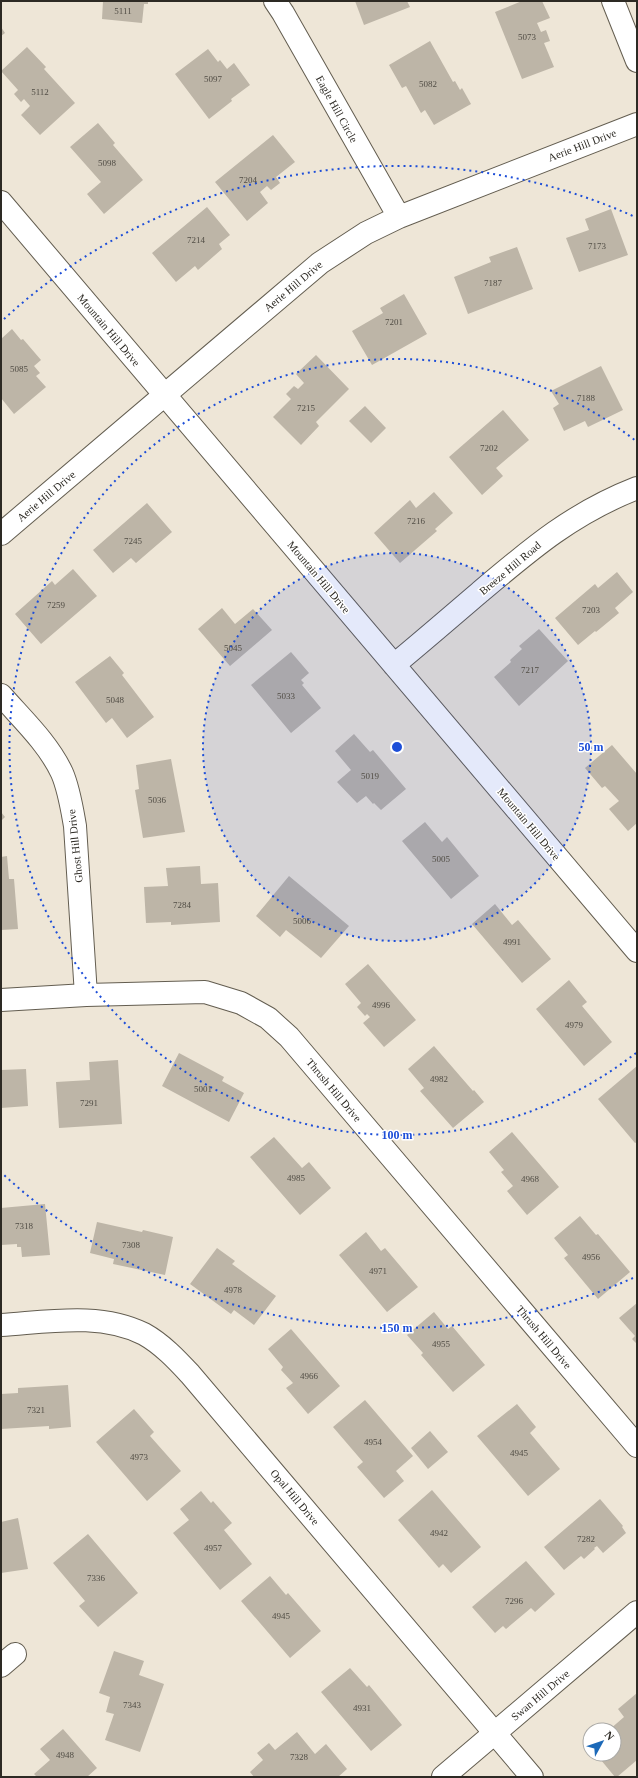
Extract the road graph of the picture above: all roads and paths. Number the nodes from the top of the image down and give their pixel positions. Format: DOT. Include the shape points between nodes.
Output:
graph roads {
  1 [pos="275,1"];
  2 [pos="613,1"];
  3 [pos="637,61"];
  4 [pos="637,124"];
  5 [pos="1,202"];
  6 [pos="399,217"];
  7 [pos="165,395"];
  8 [pos="637,488"];
  9 [pos="1,534"];
  10 [pos="394,666"];
  11 [pos="1,695"];
  12 [pos="637,952"];
  13 [pos="86,995"];
  14 [pos="1,1000"];
  15 [pos="1,1325"];
  16 [pos="637,1446"];
  17 [pos="637,1612"];
  18 [pos="495,1733"];
  19 [pos="443,1777"];
  20 [pos="532,1777"];
  1 -- 6 [label="street, Eagle Hill Circle"];
  2 -- 3 [label="street"];
  4 -- 6 [label="street, Aerie Hill Drive"];
  5 -- 7 [label="street, Mountain Hill Drive"];
  6 -- 7 [label="street, Aerie Hill Drive" via="366,233 320,263"];
  7 -- 9 [label="street, Aerie Hill Drive"];
  7 -- 10 [label="street, Mountain Hill Drive"];
  8 -- 10 [label="street, Breeze Hill Road" via="605,502 551,534"];
  10 -- 12 [label="street, Mountain Hill Drive"];
  11 -- 13 [label="street, Ghost Hill Drive" via="51,754 62,773 70,799 75,826"];
  13 -- 14 [label="street, Thrush Hill Drive"];
  13 -- 16 [label="street, Thrush Hill Drive" via="205,992 241,1003 268,1018 289,1037"];
  15 -- 18 [label="street, Opal Hill Drive" via="95,1320 122,1326 144,1335 171,1354"];
  17 -- 18 [label="street, Swan Hill Drive"];
  18 -- 19 [label="street, Swan Hill Drive"];
  18 -- 20 [label="street, Opal Hill Drive"];
}
